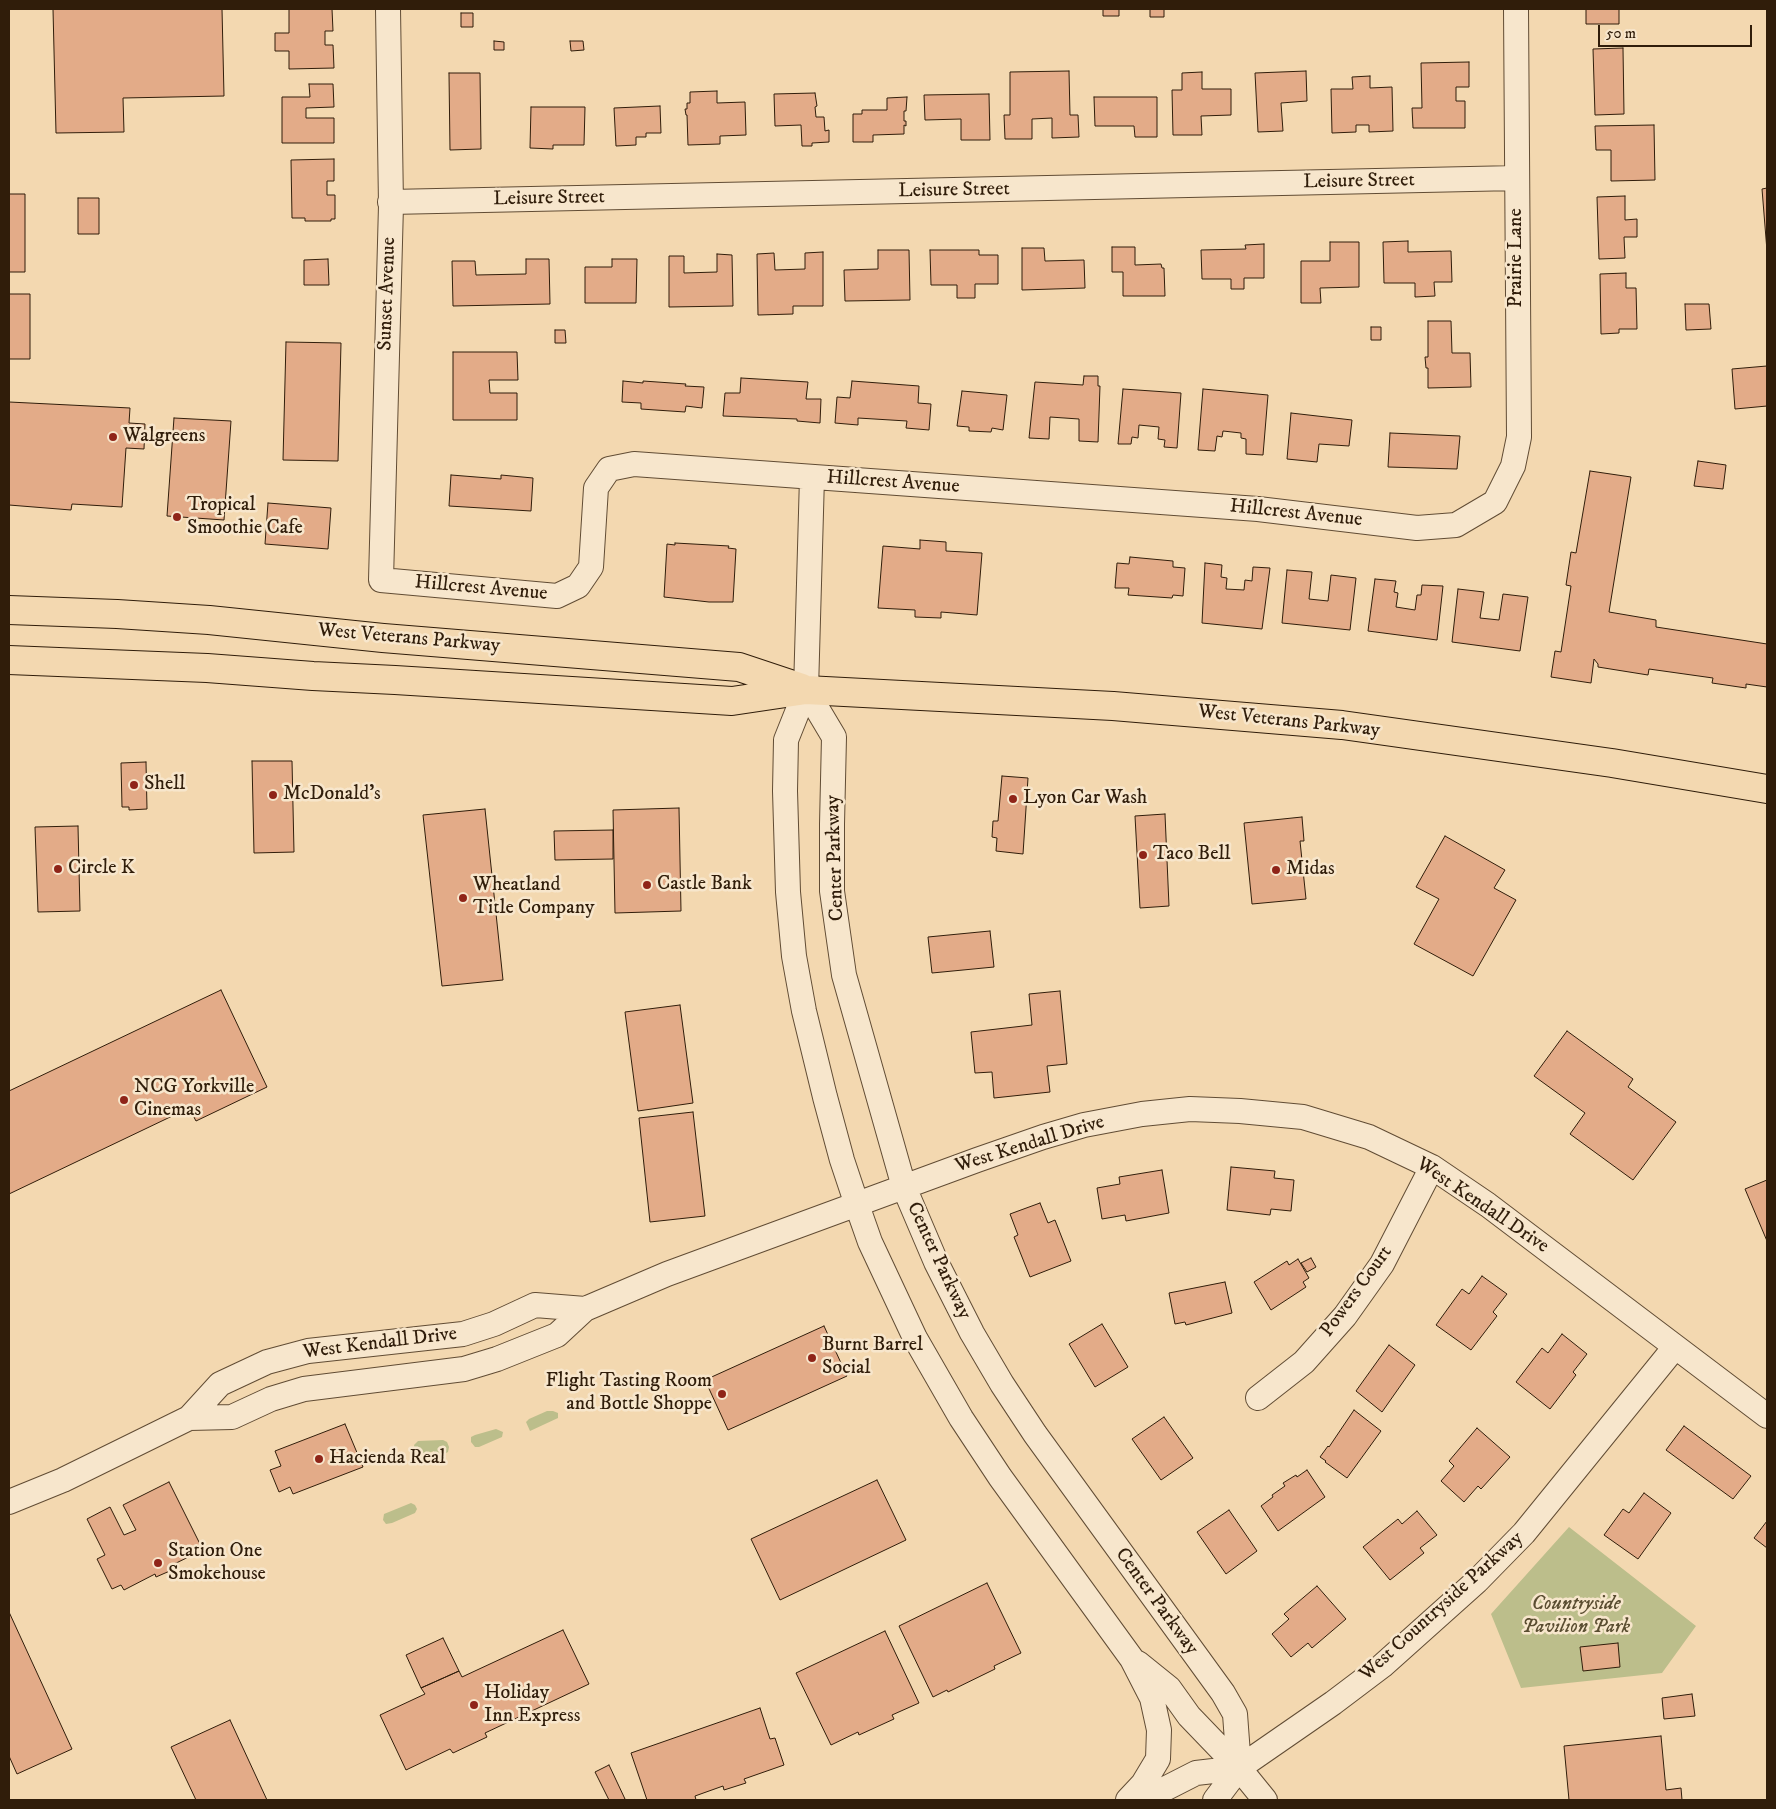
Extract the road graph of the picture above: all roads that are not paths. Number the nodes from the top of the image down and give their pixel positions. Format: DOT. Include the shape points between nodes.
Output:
graph roads {
  1 [pos="388,9"];
  2 [pos="1516,9"];
  3 [pos="1517,178"];
  4 [pos="390,202"];
  5 [pos="812,477"];
  6 [pos="1495,502"];
  7 [pos="381,580"];
  8 [pos="9,610"];
  9 [pos="9,660"];
  10 [pos="806,690"];
  11 [pos="1767,789"];
  12 [pos="1432,1167"];
  13 [pos="904,1187"];
  14 [pos="857,1205"];
  15 [pos="585,1309"];
  16 [pos="1675,1347"];
  17 [pos="1258,1398"];
  18 [pos="1767,1416"];
  19 [pos="189,1418"];
  20 [pos="9,1502"];
  21 [pos="1132,1658"];
  22 [pos="1239,1768"];
  23 [pos="1128,1800"];
  24 [pos="1143,1800"];
  25 [pos="1215,1800"];
  26 [pos="1265,1800"];
  1 -- 4 [label="street, Sunset Avenue"];
  2 -- 3 [label="street, Prairie Lane"];
  3 -- 4 [label="street, Leisure Street"];
  3 -- 6 [label="street, Prairie Lane" via="1519,437 1513,466"];
  4 -- 7 [label="street, Sunset Avenue"];
  5 -- 6 [label="street, Hillcrest Avenue" via="1258,509 1417,528 1456,524"];
  5 -- 7 [label="street, Hillcrest Avenue" via="634,464 609,469 596,488 592,567 578,586 557,596"];
  5 -- 10 [label="street"];
  8 -- 10 [label="main road, West Veterans Parkway" via="209,620 383,638 738,667"];
  9 -- 10 [label="main road, West Veterans Parkway" via="207,668 732,701"];
  10 -- 11 [label="main road, West Veterans Parkway" via="1112,706 1334,724 1612,763"];
  10 -- 13 [label="street, Center Parkway" via="834,737 832,891 844,976"];
  10 -- 14 [label="street" via="786,740 786,860 794,956 825,1097"];
  12 -- 13 [label="street, West Kendall Drive" via="1369,1137 1303,1117 1190,1109 1084,1125"];
  12 -- 16 [label="street, West Kendall Drive" via="1488,1205"];
  12 -- 17 [label="street, Powers Court" via="1382,1264 1345,1316 1304,1362"];
  13 -- 14 [label="street, West Kendall Drive"];
  13 -- 22 [label="street, Center Parkway" via="936,1262 1002,1384 1227,1700 1235,1714"];
  14 -- 15 [label="street, West Kendall Drive" via="667,1274"];
  14 -- 21 [label="street" via="870,1242 915,1338 961,1418"];
  15 -- 19 [label="street, West Kendall Drive" via="557,1335 464,1369 304,1389 232,1416"];
  15 -- 19 [label="street, West Kendall Drive" via="535,1305 463,1334 308,1351 267,1362 220,1384"];
  16 -- 18 [label="street, West Kendall Drive"];
  16 -- 22 [label="street, West Countryside Parkway" via="1524,1533 1477,1581 1382,1666"];
  19 -- 20 [label="street, West Kendall Drive" via="63,1480"];
  21 -- 22 [label="street" via="1169,1688 1189,1716"];
  21 -- 23 [label="street" via="1152,1698 1159,1736 1158,1759 1143,1784"];
  22 -- 24 [label="street, West Countryside Parkway" via="1196,1773"];
  22 -- 25 [label="street, West Countryside Parkway"];
  22 -- 26 [label="street"];
}
